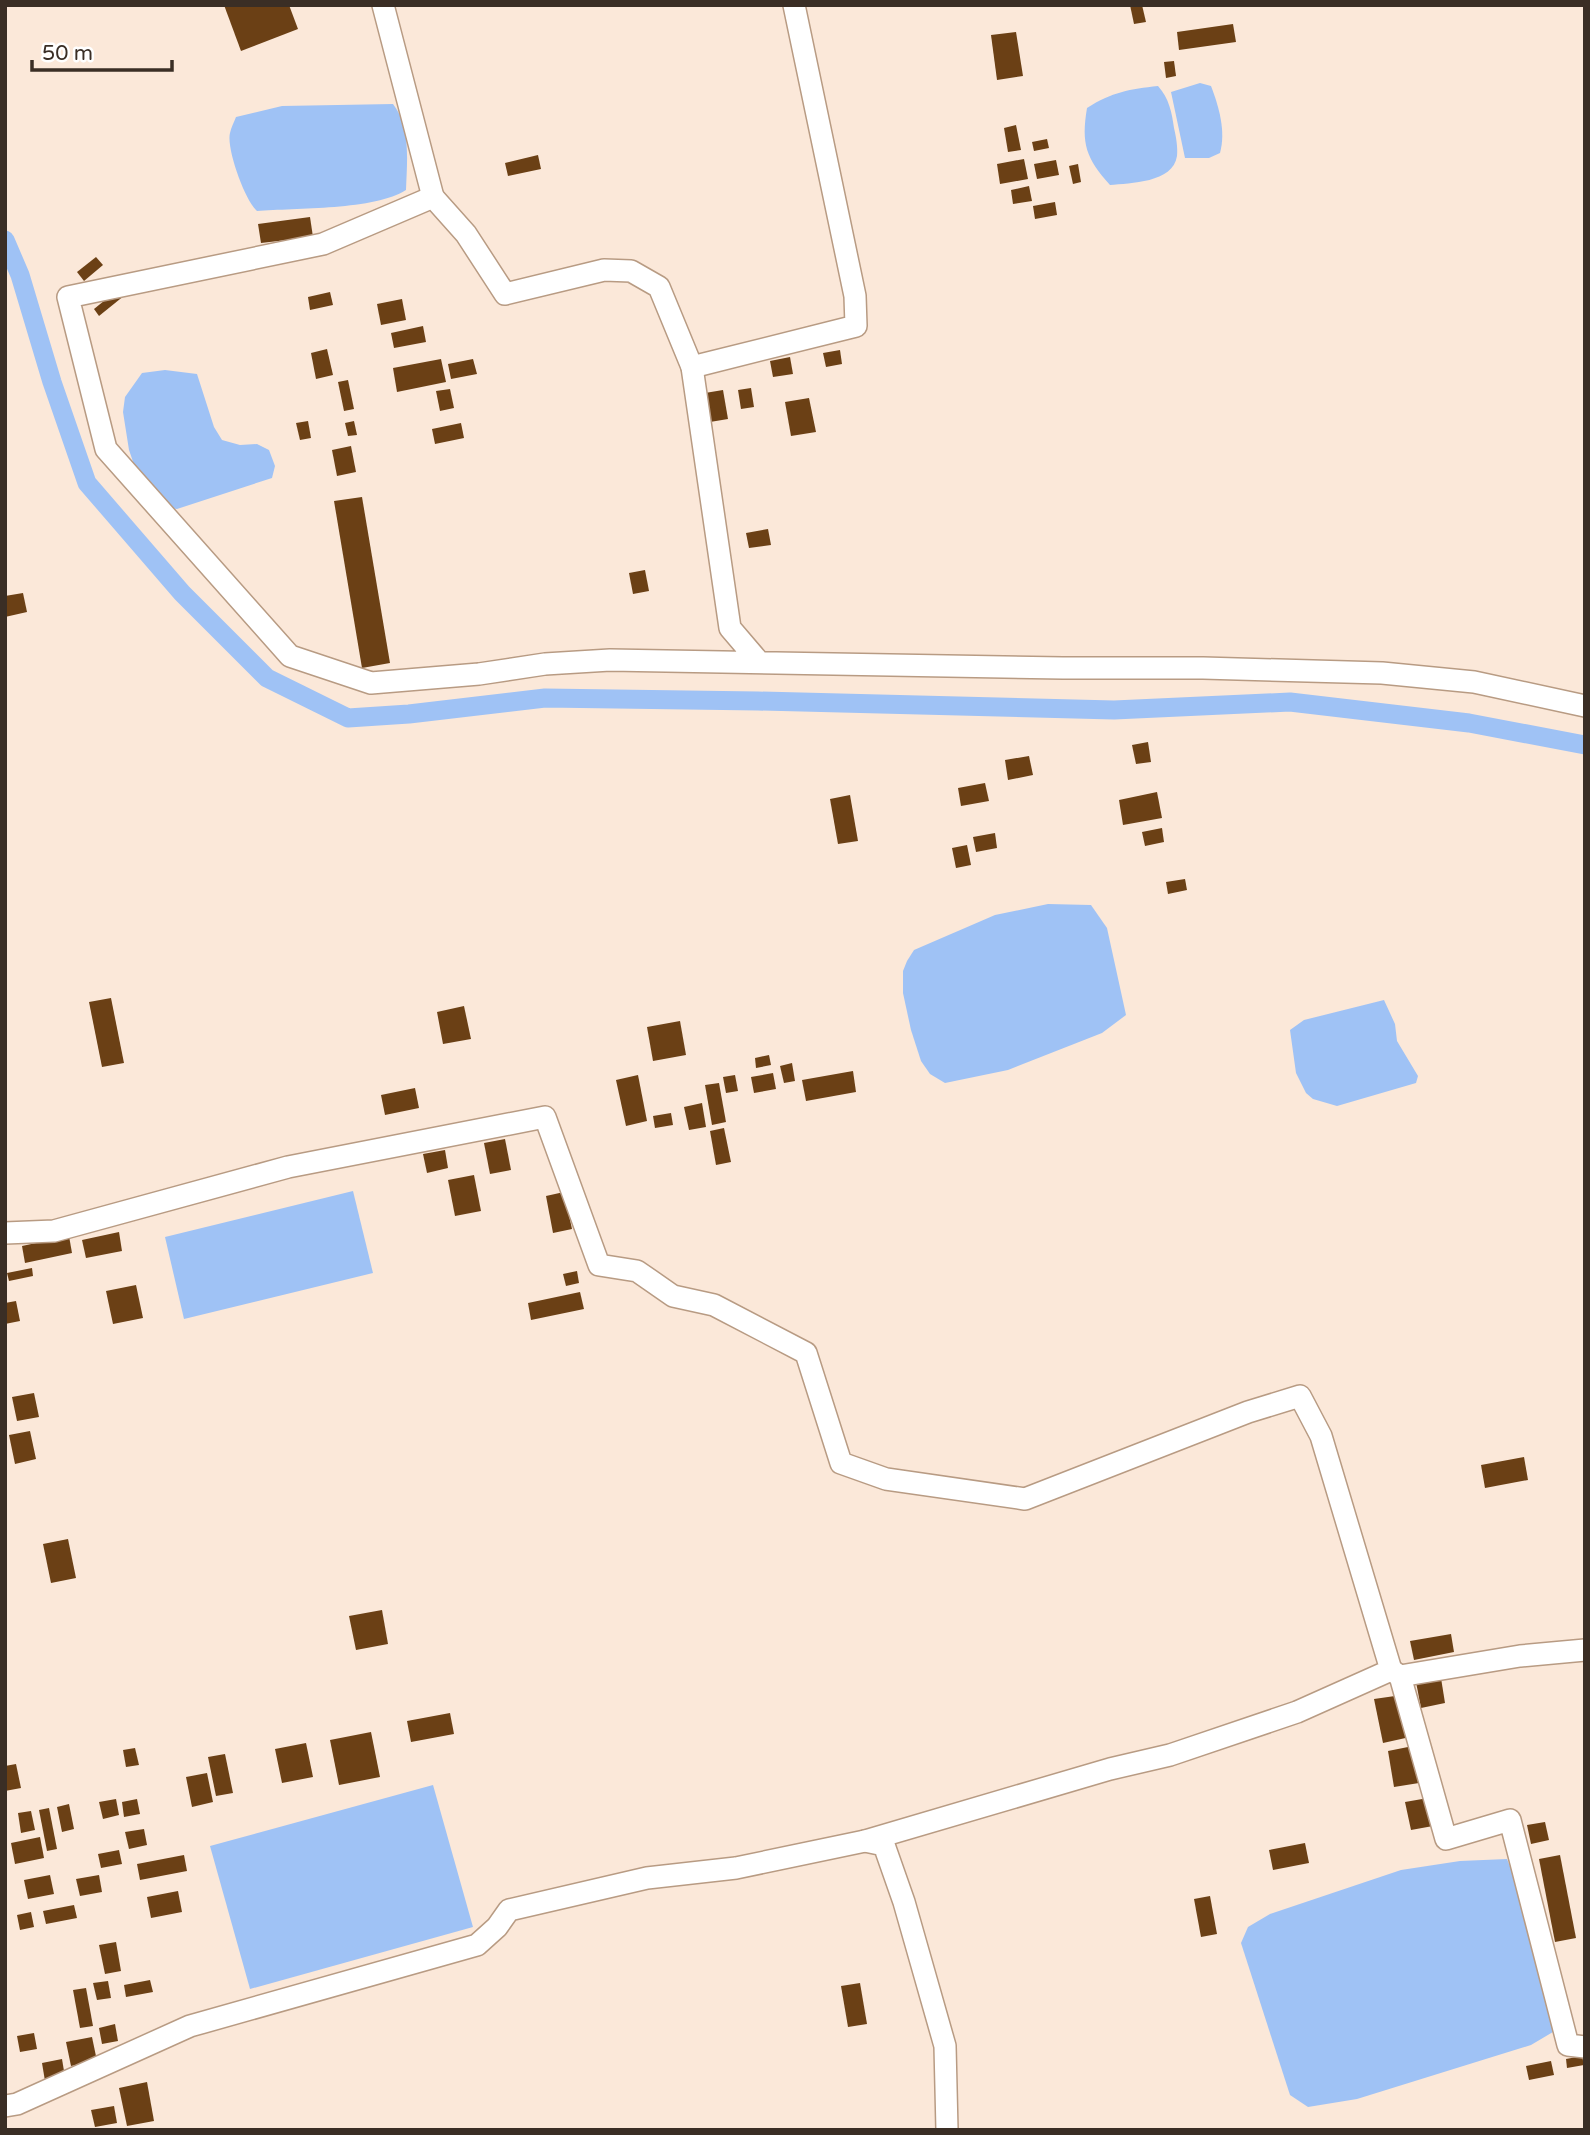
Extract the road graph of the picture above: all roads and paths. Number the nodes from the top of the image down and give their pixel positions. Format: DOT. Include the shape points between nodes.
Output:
graph roads {
  1 [pos="383,5"];
  2 [pos="794,5"];
  3 [pos="433,197"];
  4 [pos="692,367"];
  5 [pos="759,662"];
  6 [pos="1585,706"];
  7 [pos="5,1233"];
  8 [pos="1585,1650"];
  9 [pos="1395,1673"];
  10 [pos="865,1841"];
  11 [pos="1585,2047"];
  12 [pos="5,2106"];
  13 [pos="947,2130"];
  1 -- 3 [label="street"];
  2 -- 4 [label="street" via="855,296 856,326"];
  3 -- 4 [label="street" via="466,234 505,294 604,270 631,271 659,287"];
  3 -- 5 [label="street" via="323,244 68,297 106,449 290,656 371,683 610,660"];
  4 -- 5 [label="street" via="730,628"];
  5 -- 6 [label="street" via="1382,673 1474,682"];
  7 -- 9 [label="street" via="54,1231 288,1167 545,1117 599,1265 637,1271 673,1296 714,1305 806,1353 841,1463 886,1479 1025,1499 1300,1395 1321,1436"];
  8 -- 9 [label="street"];
  9 -- 10 [label="street" via="1170,1755"];
  9 -- 11 [label="street" via="1446,1839 1510,1821 1568,2045"];
  10 -- 12 [label="street" via="736,1868 647,1878 509,1910 477,1945 190,2026"];
  10 -- 13 [label="street" via="884,1845 908,1915 945,2046"];
}
